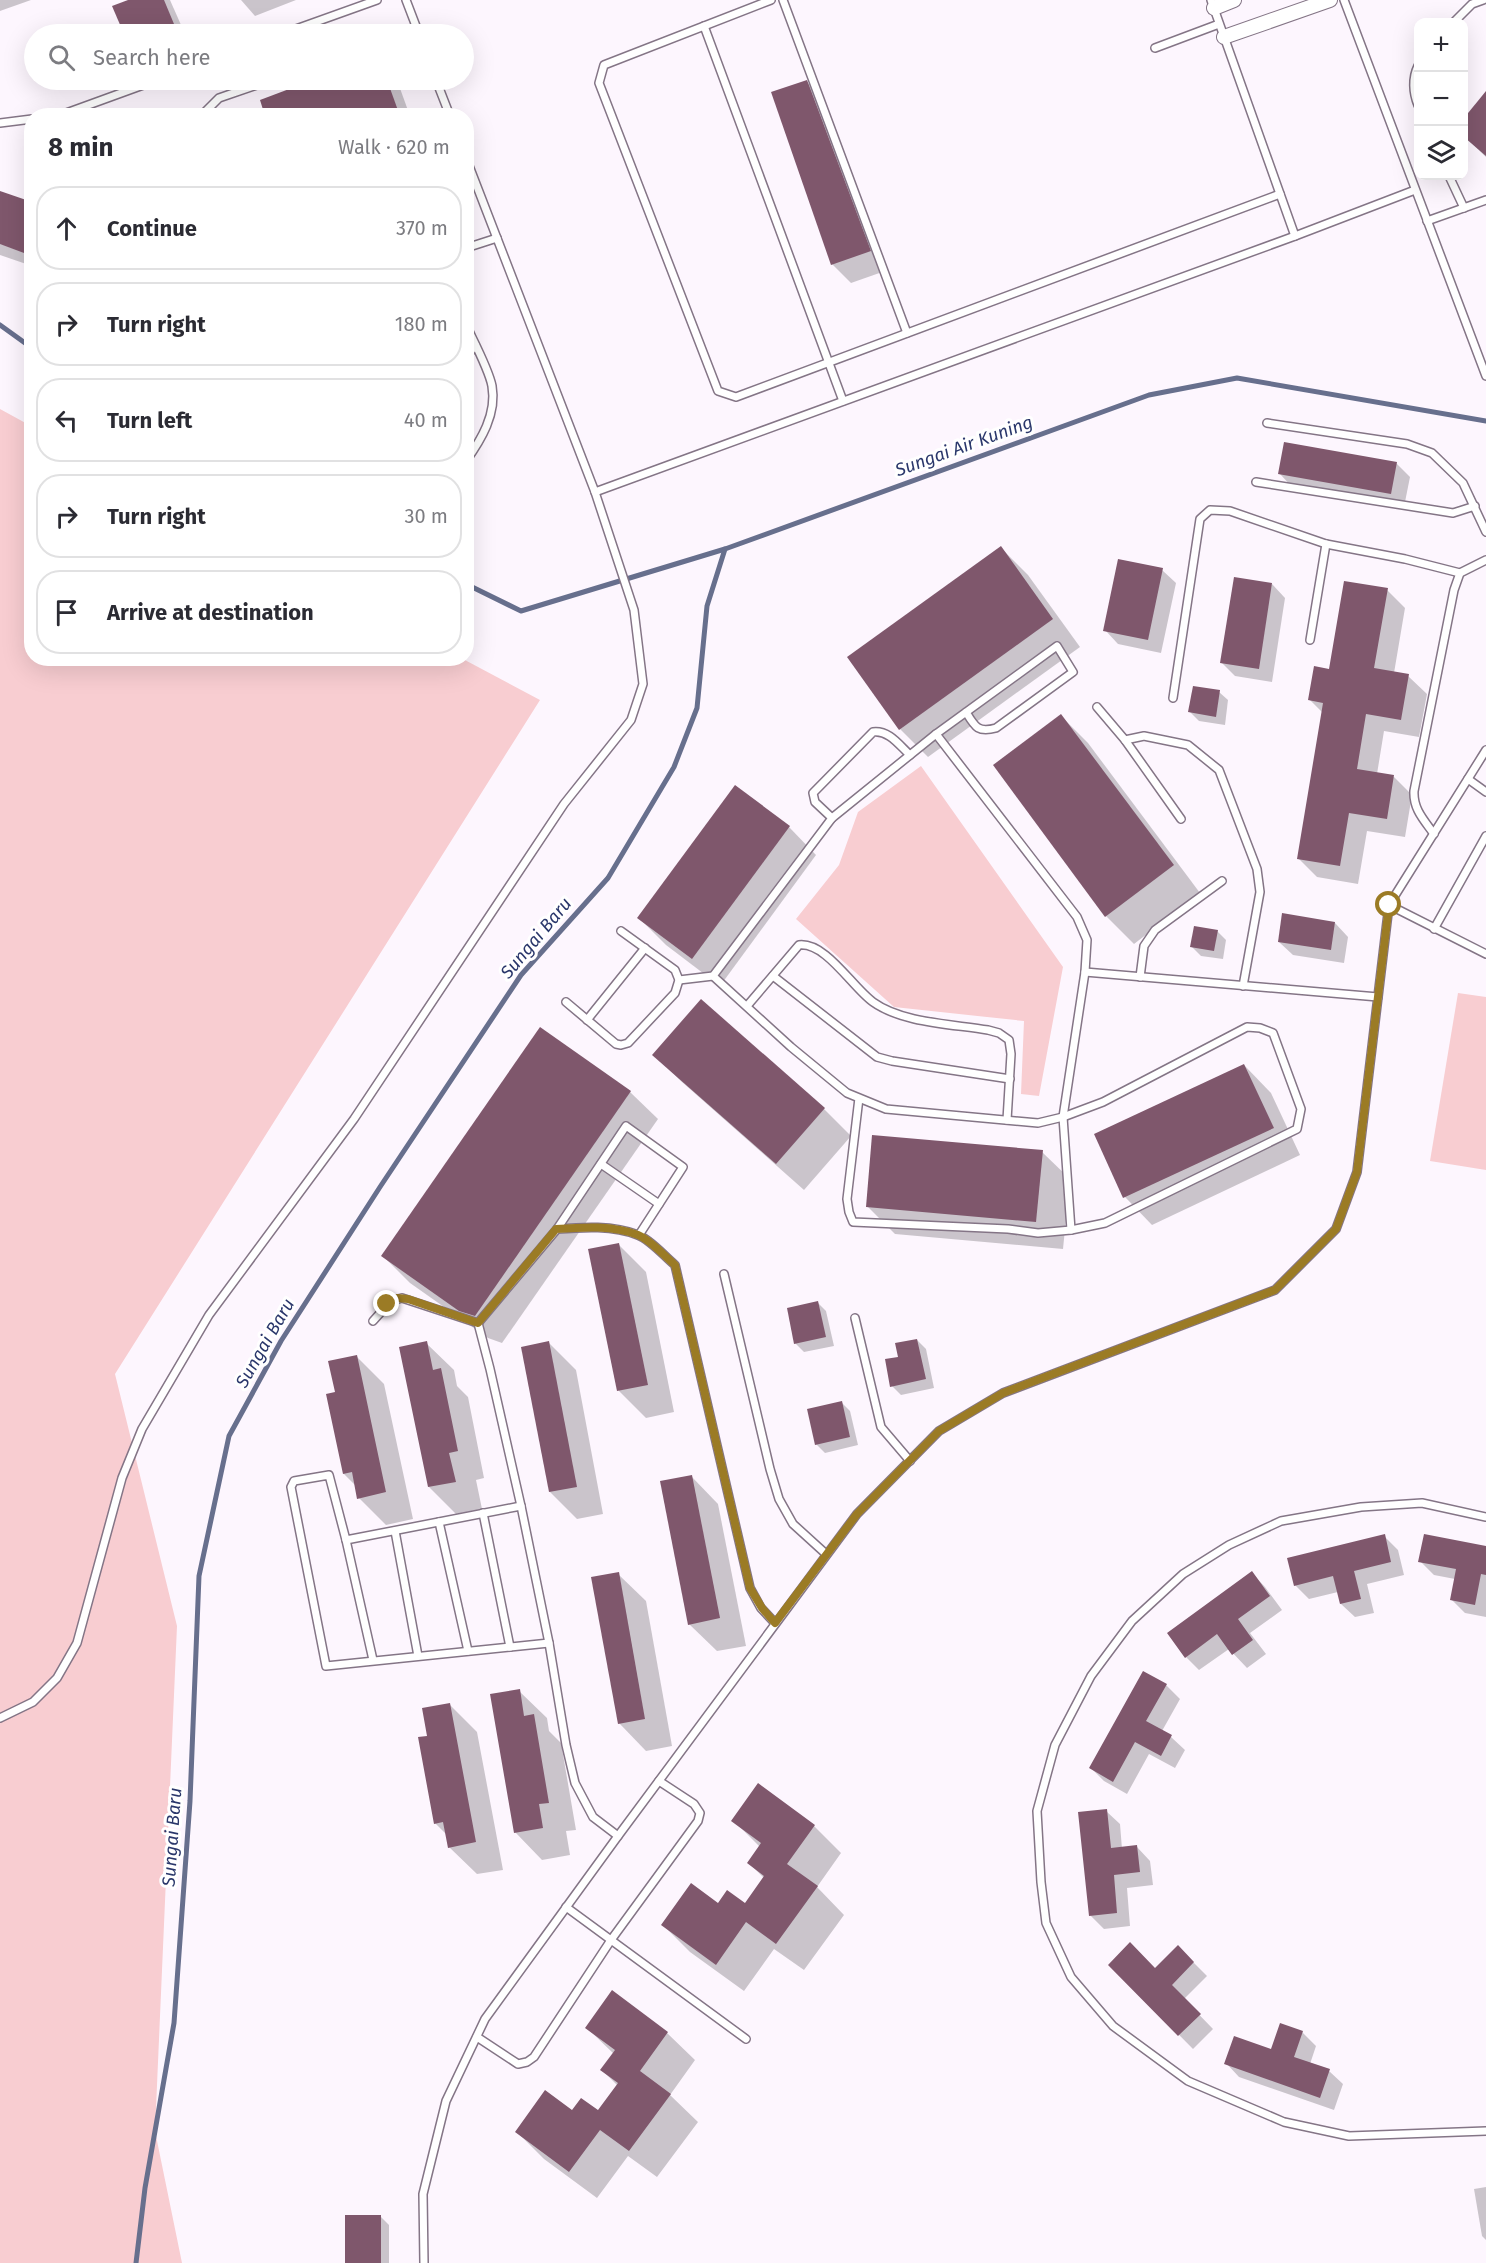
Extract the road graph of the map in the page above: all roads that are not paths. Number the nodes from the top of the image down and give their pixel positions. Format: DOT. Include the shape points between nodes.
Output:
graph roads {
  1 [pos="377,0"];
  2 [pos="406,0"];
  3 [pos="771,0"];
  4 [pos="783,0"];
  5 [pos="1234,0"];
  6 [pos="1330,0"];
  7 [pos="1344,0"];
  8 [pos="1483,0"];
  9 [pos="1212,4"];
  10 [pos="1458,18"];
  11 [pos="310,24"];
  12 [pos="415,24"];
  13 [pos="704,26"];
  14 [pos="1222,31"];
  15 [pos="1155,48"];
  16 [pos="130,90"];
  17 [pos="242,90"];
  18 [pos="440,90"];
  19 [pos="80,108"];
  20 [pos="207,108"];
  21 [pos="447,108"];
  22 [pos="24,120"];
  23 [pos="0,123"];
  24 [pos="474,179"];
  25 [pos="1451,180"];
  26 [pos="1415,190"];
  27 [pos="1280,194"];
  28 [pos="1486,200"];
  29 [pos="1464,208"];
  30 [pos="1427,221"];
  31 [pos="1295,236"];
  32 [pos="497,238"];
  33 [pos="474,245"];
  34 [pos="907,333"];
  35 [pos="475,345"];
  36 [pos="829,362"];
  37 [pos="1486,376"];
  38 [pos="843,401"];
  39 [pos="1267,423"];
  40 [pos="474,449"];
  41 [pos="1256,482"];
  42 [pos="595,492"];
  43 [pos="1475,506"];
  44 [pos="1486,532"];
  45 [pos="1326,544"];
  46 [pos="1486,560"];
  47 [pos="1460,573"];
  48 [pos="1310,640"];
  49 [pos="1173,698"];
  50 [pos="1097,707"];
  51 [pos="966,712"];
  52 [pos="936,734"];
  53 [pos="1125,740"];
  54 [pos="1486,750"];
  55 [pos="910,755"];
  56 [pos="1468,779"];
  57 [pos="1486,792"];
  58 [pos="832,818"];
  59 [pos="1181,819"];
  60 [pos="1434,834"];
  61 [pos="1486,836"];
  62 [pos="1222,881"];
  63 [pos="1389,905"];
  64 [pos="1434,929"];
  65 [pos="621,931"];
  66 [pos="645,948"];
  67 [pos="1485,954"];
  68 [pos="1086,972"];
  69 [pos="713,975"];
  70 [pos="773,976"];
  71 [pos="1140,976"];
  72 [pos="679,980"];
  73 [pos="1244,986"];
  74 [pos="1378,998"];
  75 [pos="566,1002"];
  76 [pos="747,1006"];
  77 [pos="587,1020"];
  78 [pos="1010,1079"];
  79 [pos="859,1098"];
  80 [pos="1063,1117"];
  81 [pos="1007,1120"];
  82 [pos="601,1164"];
  83 [pos="659,1204"];
  84 [pos="556,1229"];
  85 [pos="1071,1230"];
  86 [pos="639,1235"];
  87 [pos="724,1274"];
  88 [pos="855,1318"];
  89 [pos="373,1321"];
  90 [pos="478,1323"];
  91 [pos="910,1461"];
  92 [pos="521,1506"];
  93 [pos="483,1513"];
  94 [pos="1486,1517"];
  95 [pos="439,1522"];
  96 [pos="395,1531"];
  97 [pos="346,1540"];
  98 [pos="826,1554"];
  99 [pos="775,1623"];
  100 [pos="549,1643"];
  101 [pos="510,1647"];
  102 [pos="468,1651"];
  103 [pos="418,1656"];
  104 [pos="373,1660"];
  105 [pos="0,1718"];
  106 [pos="659,1781"];
  107 [pos="618,1836"];
  108 [pos="566,1907"];
  109 [pos="611,1940"];
  110 [pos="477,2037"];
  111 [pos="746,2039"];
  112 [pos="1486,2131"];
  113 [pos="424,2263"];
  1 -- 11 [label="lane"];
  2 -- 12 [label="lane"];
  3 -- 13 [label="lane"];
  4 -- 34 [label="lane"];
  5 -- 9 [label="street"];
  6 -- 14 [label="street"];
  7 -- 26 [label="lane"];
  8 -- 10 [label="lane" via="1472,4"];
  9 -- 14 [label="lane"];
  13 -- 36 [label="lane"];
  13 -- 36 [label="lane" via="604,66 599,83 718,391 736,397"];
  14 -- 15 [label="lane"];
  14 -- 27 [label="lane"];
  16 -- 19 [label="lane"];
  17 -- 20 [label="lane" via="219,98"];
  18 -- 21 [label="lane"];
  22 -- 23 [label="lane"];
  24 -- 32 [label="lane"];
  25 -- 29 [label="lane"];
  26 -- 30 [label="lane"];
  26 -- 31 [label="lane"];
  27 -- 31 [label="lane"];
  27 -- 34 [label="lane"];
  28 -- 29 [label="lane"];
  29 -- 30 [label="lane"];
  30 -- 37 [label="lane"];
  31 -- 38 [label="lane"];
  32 -- 33 [label="lane"];
  32 -- 42 [label="lane"];
  34 -- 36 [label="lane"];
  35 -- 40 [label="lane" via="492,385 493,403 483,436"];
  36 -- 38 [label="lane"];
  38 -- 42 [label="lane"];
  39 -- 43 [label="lane" via="1407,444 1432,453 1463,483"];
  41 -- 43 [label="lane" via="1453,513"];
  42 -- 105 [label="lane" via="634,610 643,684 631,720 564,804 354,1119 209,1315 142,1429 122,1478 76,1643 57,1678 33,1702"];
  43 -- 44 [label="lane"];
  45 -- 47 [label="lane"];
  45 -- 48 [label="lane"];
  45 -- 49 [label="lane" via="1230,511 1210,510 1200,519"];
  46 -- 47 [label="lane"];
  47 -- 60 [label="lane" via="1414,791 1415,808"];
  50 -- 53 [label="lane"];
  51 -- 51 [label="lane" via="975,726 985,731 996,728 1073,672 1057,646"];
  51 -- 52 [label="lane"];
  52 -- 55 [label="lane"];
  52 -- 68 [label="lane" via="1077,917 1087,940"];
  53 -- 59 [label="lane"];
  53 -- 73 [label="lane" via="1144,736 1188,745 1219,770 1257,869 1260,892"];
  54 -- 56 [label="lane"];
  55 -- 58 [label="lane"];
  55 -- 58 [label="lane" via="887,734 873,732 813,793 815,802"];
  56 -- 57 [label="lane"];
  56 -- 60 [label="lane"];
  58 -- 69 [label="lane"];
  60 -- 63 [label="lane"];
  61 -- 64 [label="lane"];
  62 -- 71 [label="lane" via="1155,930 1144,946"];
  63 -- 64 [label="lane"];
  63 -- 74 [label="lane"];
  64 -- 67 [label="lane"];
  65 -- 66 [label="lane"];
  66 -- 72 [label="lane" via="675,970"];
  66 -- 77 [label="lane"];
  68 -- 71 [label="lane"];
  68 -- 80 [label="lane"];
  69 -- 72 [label="lane"];
  69 -- 76 [label="lane"];
  70 -- 76 [label="lane"];
  70 -- 78 [label="lane" via="877,1057"];
  70 -- 78 [label="lane" via="799,945 807,944 820,951 885,1010 999,1033 1009,1040"];
  71 -- 73 [label="lane"];
  72 -- 77 [label="lane" via="675,993 628,1043 616,1044"];
  73 -- 74 [label="lane"];
  74 -- 91 [label="lane" via="1357,1172 1336,1229 1275,1290 1003,1393 939,1431"];
  75 -- 77 [label="lane"];
  76 -- 79 [label="lane" via="847,1093"];
  78 -- 81 [label="lane"];
  79 -- 81 [label="lane" via="886,1109"];
  79 -- 85 [label="lane" via="848,1199 853,1222 1038,1233"];
  80 -- 81 [label="lane" via="1038,1123"];
  80 -- 85 [label="lane"];
  80 -- 85 [label="lane" via="1103,1102 1247,1027 1273,1033 1301,1110 1297,1129 1105,1223"];
  82 -- 83 [label="lane"];
  82 -- 83 [label="lane" via="626,1126 682,1167"];
  82 -- 84 [label="lane"];
  83 -- 86 [label="lane"];
  84 -- 86 [label="lane" via="607,1228"];
  84 -- 90 [label="lane"];
  86 -- 99 [label="lane" via="675,1265 750,1588"];
  87 -- 98 [label="lane" via="779,1499 793,1524"];
  88 -- 91 [label="lane" via="881,1427"];
  89 -- 90 [label="lane" via="391,1301 402,1298"];
  90 -- 92 [label="lane"];
  91 -- 98 [label="lane" via="857,1514"];
  92 -- 93 [label="lane"];
  92 -- 100 [label="lane"];
  93 -- 95 [label="lane"];
  93 -- 101 [label="lane"];
  94 -- 112 [label="lane" via="1422,1503 1361,1507 1281,1521 1229,1545 1183,1574 1132,1621 1091,1676 1055,1745 1037,1811 1046,1923 1071,1977 1113,2026 1188,2081 1284,2122 1349,2136"];
  95 -- 96 [label="lane"];
  95 -- 102 [label="lane"];
  96 -- 97 [label="lane"];
  96 -- 103 [label="lane"];
  97 -- 104 [label="lane"];
  97 -- 104 [label="lane" via="329,1475 294,1481 291,1487 326,1666"];
  98 -- 99 [label="lane"];
  99 -- 106 [label="lane"];
  100 -- 101 [label="lane"];
  100 -- 107 [label="lane" via="575,1783 593,1816"];
  101 -- 102 [label="lane"];
  102 -- 103 [label="lane"];
  103 -- 104 [label="lane"];
  106 -- 107 [label="lane"];
  106 -- 109 [label="lane" via="694,1803 700,1813 698,1821"];
  107 -- 108 [label="lane"];
  108 -- 109 [label="lane"];
  108 -- 110 [label="lane"];
  109 -- 110 [label="lane" via="527,2062 518,2064"];
  109 -- 111 [label="lane"];
  110 -- 113 [label="lane" via="446,2102 423,2194"];
}
